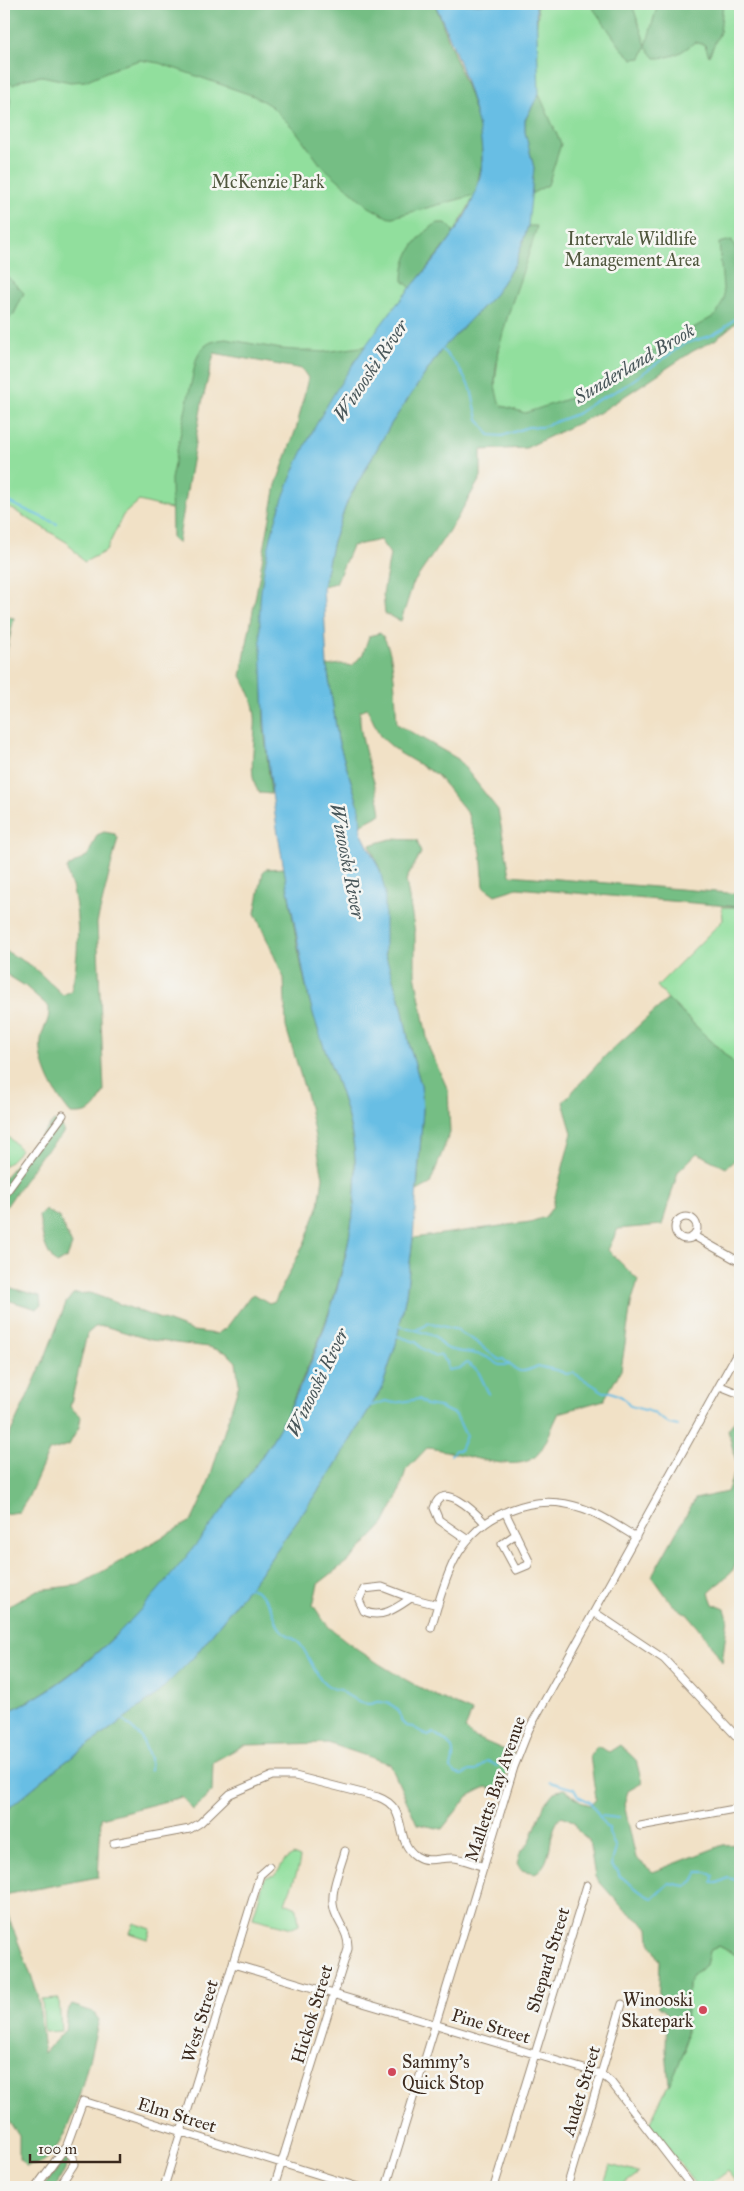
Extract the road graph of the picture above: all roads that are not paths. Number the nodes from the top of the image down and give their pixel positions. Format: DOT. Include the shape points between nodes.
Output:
graph roads {
  1 [pos="63,1115"];
  2 [pos="4,1195"];
  3 [pos="694,1236"];
  4 [pos="740,1262"];
  5 [pos="740,1348"];
  6 [pos="720,1386"];
  7 [pos="740,1394"];
  8 [pos="505,1512"];
  9 [pos="485,1523"];
  10 [pos="516,1534"];
  11 [pos="636,1537"];
  12 [pos="468,1540"];
  13 [pos="411,1598"];
  14 [pos="438,1605"];
  15 [pos="594,1612"];
  16 [pos="431,1628"];
  17 [pos="740,1740"];
  18 [pos="740,1808"];
  19 [pos="640,1826"];
  20 [pos="114,1842"];
  21 [pos="345,1851"];
  22 [pos="269,1866"];
  23 [pos="484,1867"];
  24 [pos="587,1884"];
  25 [pos="233,1964"];
  26 [pos="334,1994"];
  27 [pos="622,2004"];
  28 [pos="436,2025"];
  29 [pos="535,2054"];
  30 [pos="601,2074"];
  31 [pos="181,2132"];
  32 [pos="64,2149"];
  33 [pos="281,2163"];
  34 [pos="36,2187"];
  35 [pos="59,2187"];
  36 [pos="164,2187"];
  37 [pos="274,2187"];
  38 [pos="358,2187"];
  39 [pos="386,2187"];
  40 [pos="494,2187"];
  41 [pos="567,2187"];
  42 [pos="692,2187"];
  1 -- 2 [label="street"];
  3 -- 4 [label="street"];
  5 -- 6 [label="street, Malletts Bay Avenue"];
  6 -- 7 [label="street"];
  6 -- 11 [label="street, Malletts Bay Avenue"];
  8 -- 9 [label="street"];
  8 -- 10 [label="street"];
  8 -- 11 [label="street" via="537,1503 570,1505 592,1512"];
  9 -- 12 [label="street"];
  9 -- 12 [label="street" via="454,1497 439,1499 434,1508 437,1518"];
  10 -- 10 [label="street" via="530,1562 516,1570 502,1544"];
  11 -- 15 [label="street, Malletts Bay Avenue"];
  12 -- 14 [label="street" via="453,1564"];
  13 -- 13 [label="street" via="394,1609 377,1614 364,1611 359,1600 363,1590 376,1586"];
  13 -- 14 [label="street"];
  14 -- 16 [label="street"];
  15 -- 17 [label="street" via="664,1659"];
  15 -- 23 [label="street, Malletts Bay Avenue" via="529,1729"];
  18 -- 19 [label="street"];
  20 -- 23 [label="street" via="190,1829 230,1794 264,1778 288,1775 390,1802 398,1813 408,1848 418,1858 456,1858"];
  21 -- 26 [label="street, Hickok Street" via="333,1907 349,1943"];
  22 -- 25 [label="street, West Street" via="260,1875"];
  23 -- 28 [label="street, Malletts Bay Avenue"];
  24 -- 29 [label="street, Shepard Street"];
  25 -- 26 [label="street, Pine Street"];
  25 -- 31 [label="street, West Street"];
  26 -- 28 [label="street, Pine Street"];
  26 -- 33 [label="street, Hickok Street"];
  27 -- 30 [label="street, Audet Street"];
  28 -- 29 [label="street, Pine Street"];
  28 -- 39 [label="street, Malletts Bay Avenue"];
  29 -- 30 [label="street, Pine Street"];
  29 -- 40 [label="street, Shepard Street"];
  30 -- 41 [label="street, Audet Street"];
  30 -- 42 [label="street, Pine Street" via="611,2082"];
  31 -- 32 [label="street, Elm Street" via="83,2100"];
  31 -- 33 [label="street, Elm Street"];
  31 -- 36 [label="street, West Street"];
  32 -- 34 [label="street, Elm Street"];
  32 -- 35 [label="street" via="73,2157 74,2164"];
  33 -- 37 [label="street, Hickok Street"];
  33 -- 38 [label="street, Elm Street"];
}
